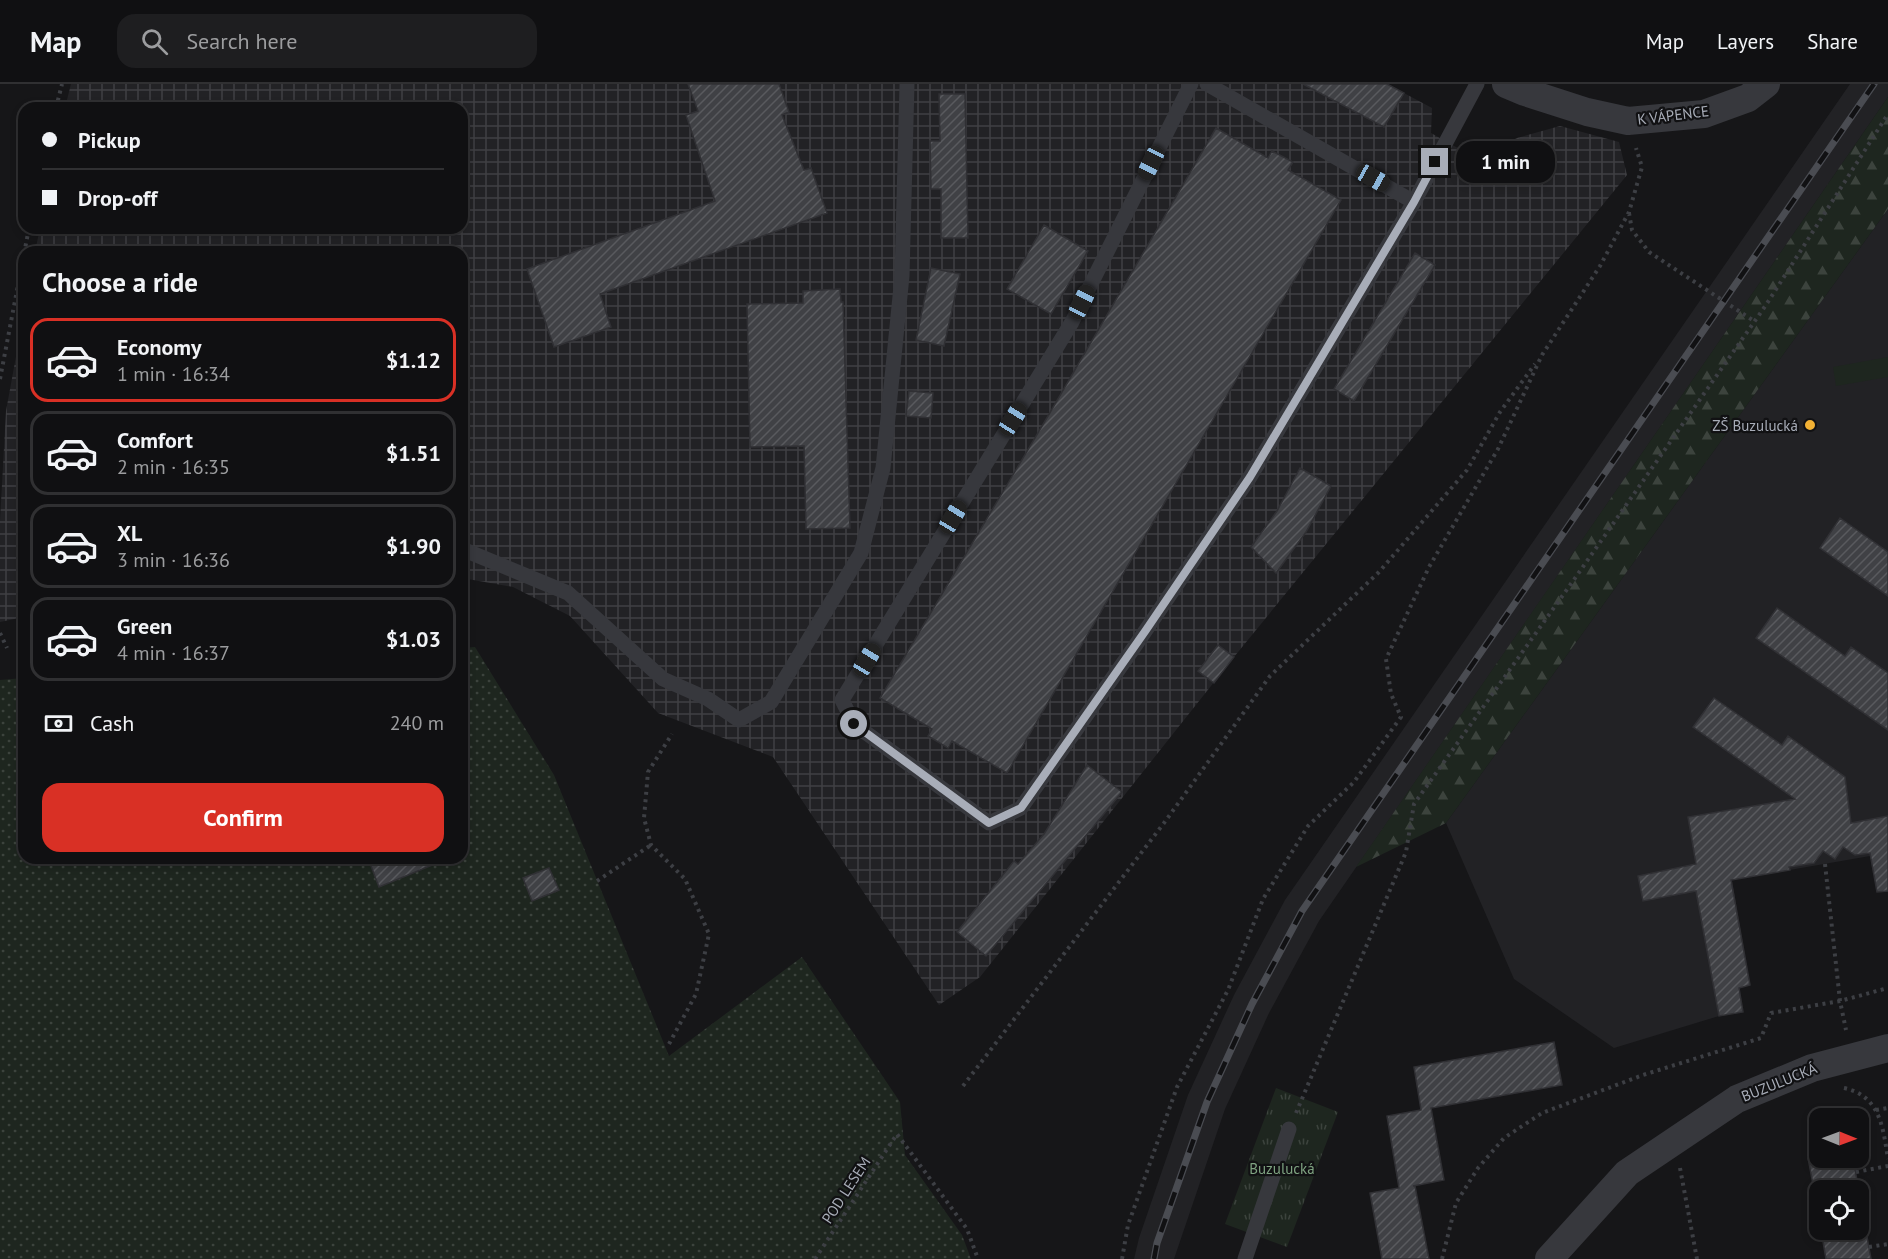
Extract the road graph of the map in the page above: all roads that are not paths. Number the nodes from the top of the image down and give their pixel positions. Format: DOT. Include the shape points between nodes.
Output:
graph roads {
  1 [pos="907,84"];
  2 [pos="1191,84"];
  3 [pos="1208,84"];
  4 [pos="1477,84"];
  5 [pos="1506,84"];
  6 [pos="1766,84"];
  7 [pos="1414,202"];
  8 [pos="468,551"];
  9 [pos="1888,1048"];
  10 [pos="1289,1129"];
  11 [pos="1245,1259"];
  12 [pos="1549,1259"];
  1 -- 8 [label="lane" via="902,276 883,468 861,553 771,702 739,720 708,699 663,679 568,593"];
  2 -- 7 [label="lane" via="1072,322 842,700 854,724 989,823 1021,808 1146,630 1250,477"];
  3 -- 7 [label="lane"];
  4 -- 7 [label="lane"];
  5 -- 6 [label="street, K VÁPENCE" via="1587,112 1628,121 1704,114 1748,98"];
  9 -- 12 [label="street, BUZULUCKÁ" via="1812,1068 1737,1099 1627,1173"];
  10 -- 11 [label="lane"];
}
